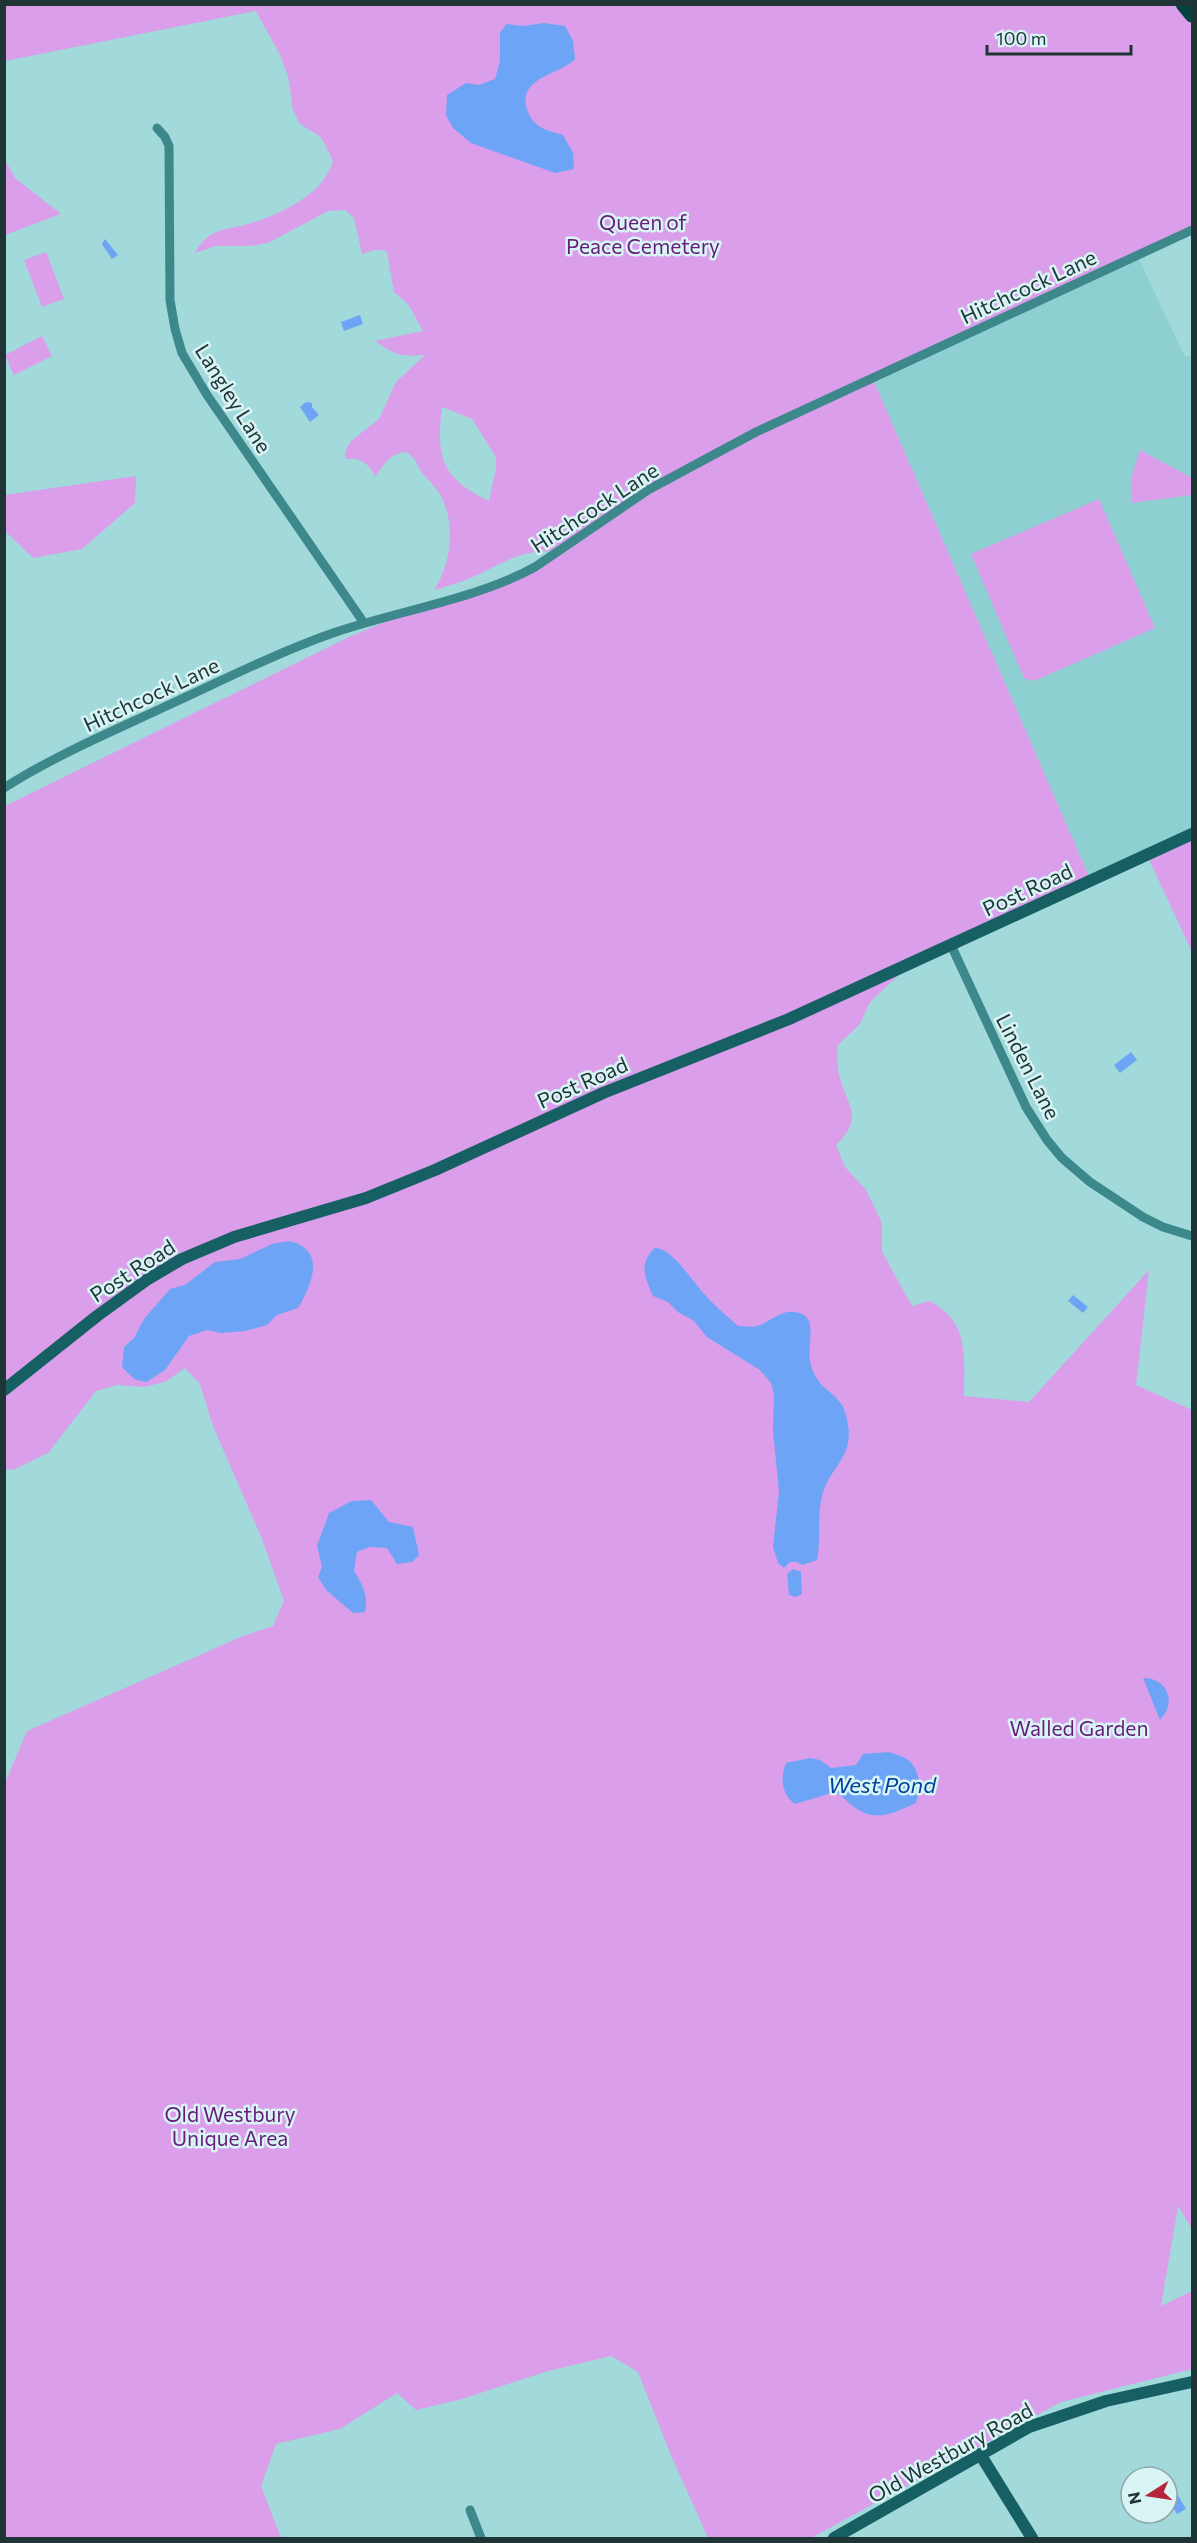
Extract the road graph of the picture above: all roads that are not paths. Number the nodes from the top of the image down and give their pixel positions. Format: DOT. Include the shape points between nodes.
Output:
graph roads {
  1 [pos="1183,4"];
  2 [pos="1192,15"];
  3 [pos="157,128"];
  4 [pos="1192,230"];
  5 [pos="364,623"];
  6 [pos="4,788"];
  7 [pos="1192,834"];
  8 [pos="951,945"];
  9 [pos="1192,1236"];
  10 [pos="4,1390"];
  11 [pos="1192,2382"];
  12 [pos="980,2454"];
  13 [pos="470,2510"];
  14 [pos="482,2538"];
  15 [pos="834,2538"];
  16 [pos="1032,2538"];
  1 -- 2 [label="main road"];
  3 -- 5 [label="street, Langley Lane" via="169,146 170,300 182,353"];
  4 -- 5 [label="street, Hitchcock Lane" via="756,432 648,490 516,578"];
  5 -- 6 [label="street, Hitchcock Lane" via="254,666"];
  7 -- 8 [label="main road, Post Road"];
  8 -- 9 [label="street, Linden Lane" via="1026,1107 1047,1140 1090,1182 1143,1217"];
  8 -- 10 [label="main road, Post Road" via="789,1019 612,1089 435,1170 366,1198 234,1238 182,1259 114,1304"];
  11 -- 12 [label="main road, Old Westbury Road" via="1075,2410 1029,2427"];
  12 -- 15 [label="main road, Old Westbury Road"];
  12 -- 16 [label="main road"];
  13 -- 14 [label="street"];
}
